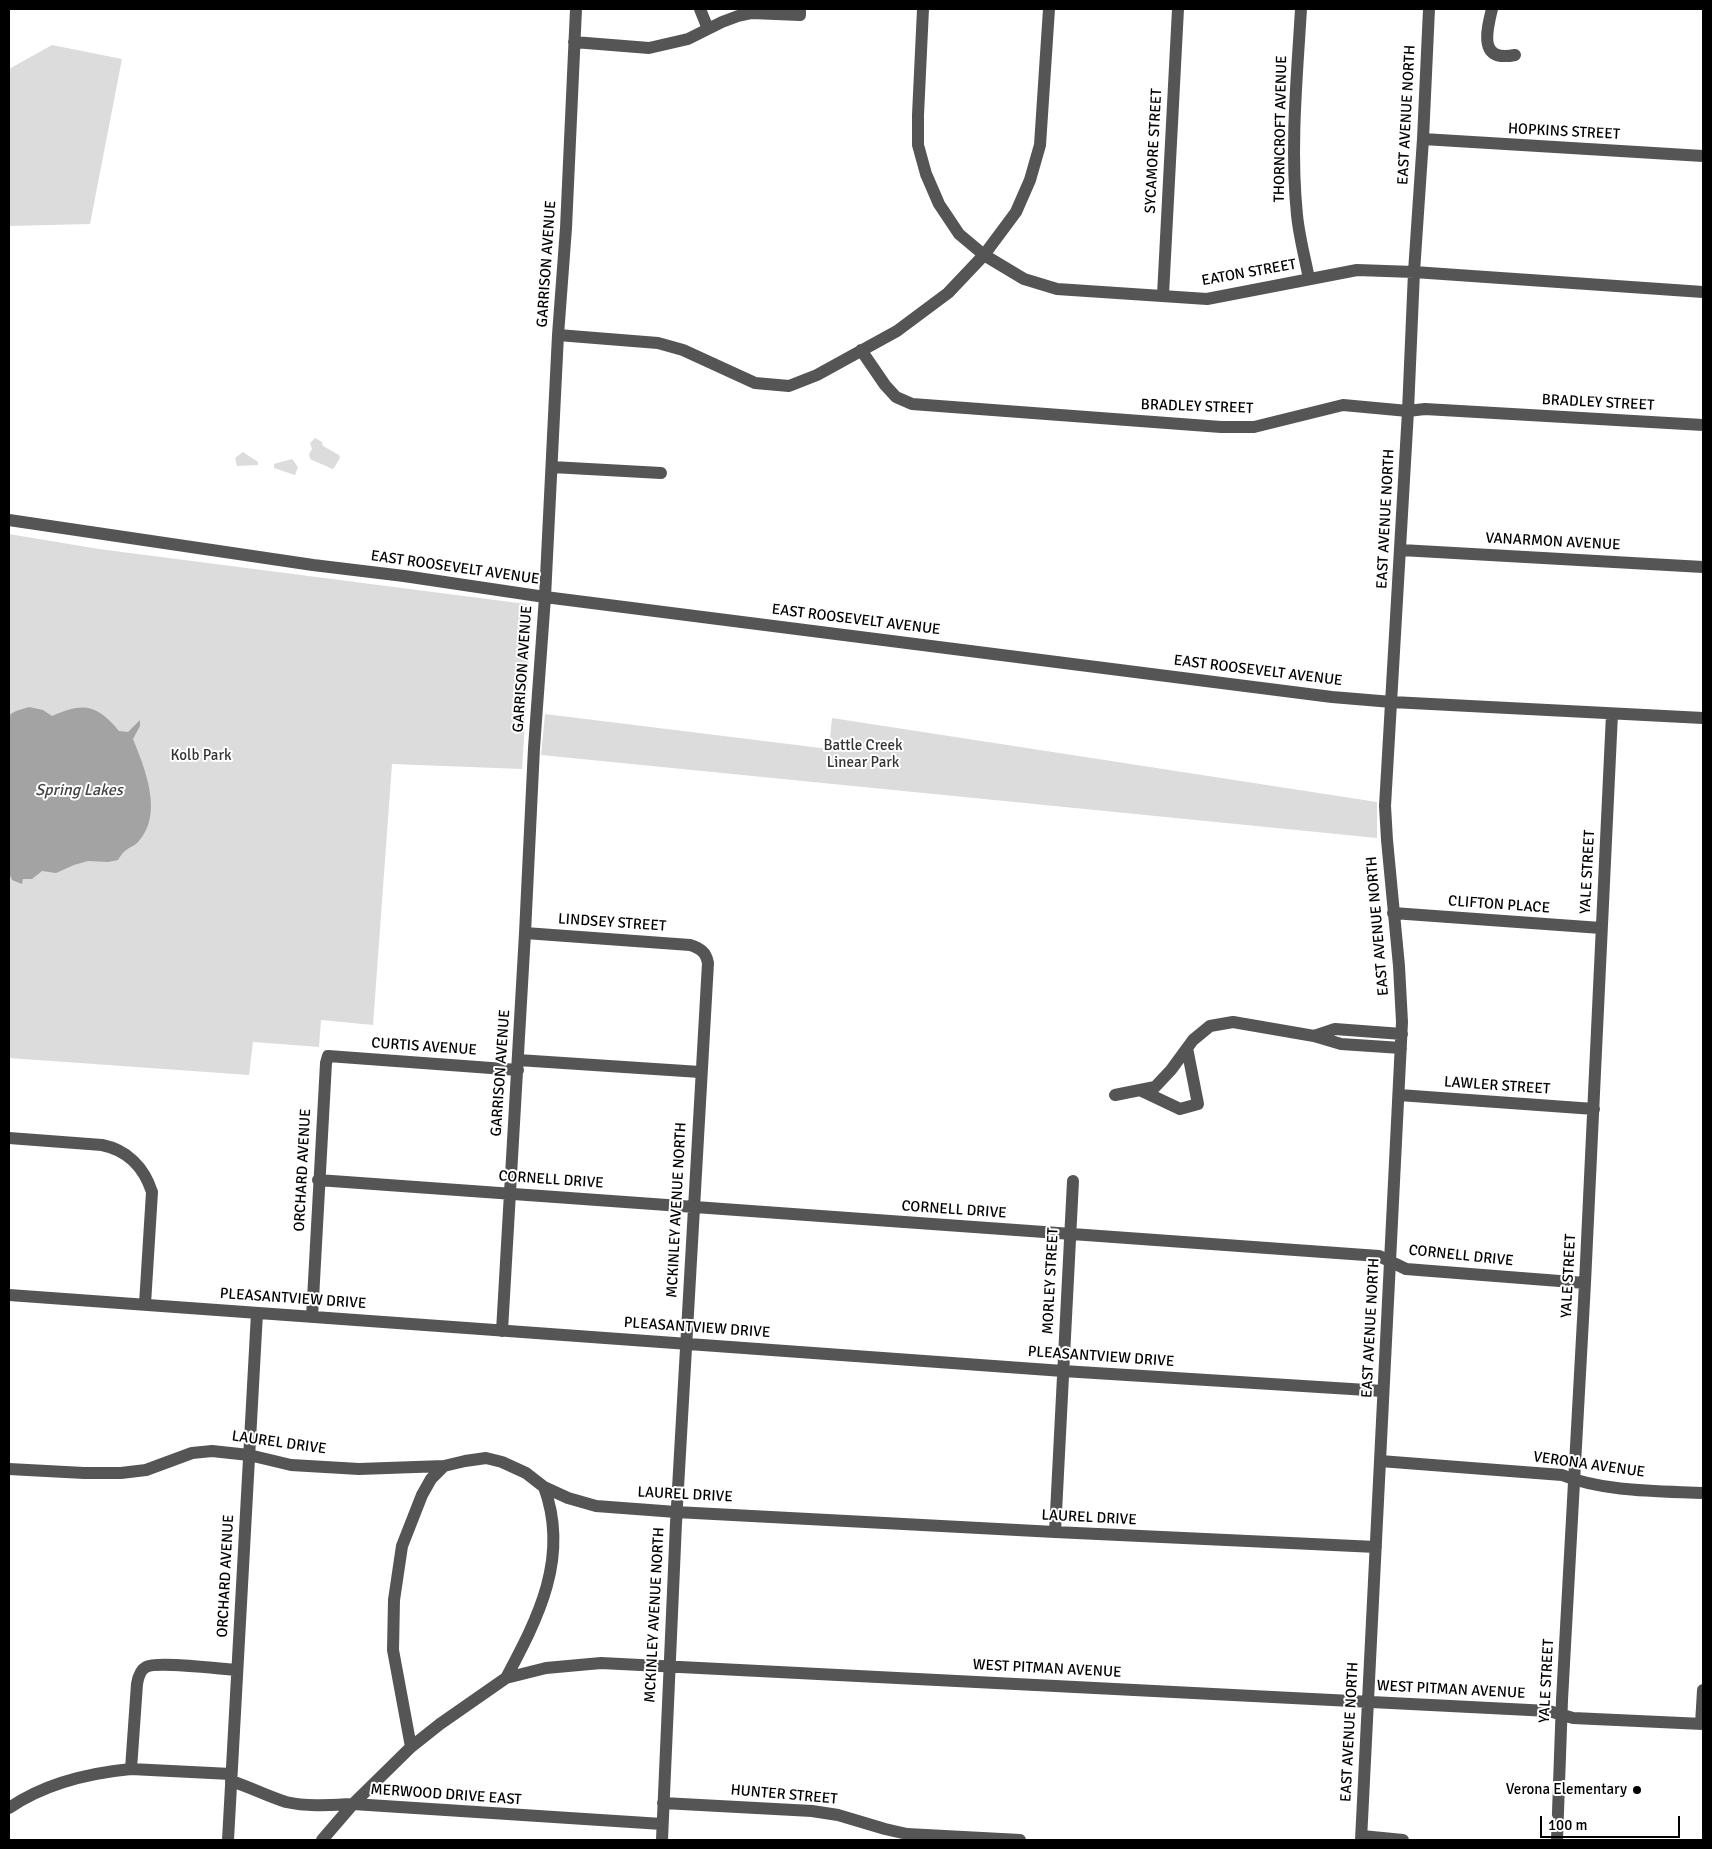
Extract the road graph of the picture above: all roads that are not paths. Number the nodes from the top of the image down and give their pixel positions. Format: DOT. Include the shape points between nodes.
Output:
graph roads {
  1 [pos="576,9"];
  2 [pos="700,9"];
  3 [pos="800,9"];
  4 [pos="924,9"];
  5 [pos="1049,9"];
  6 [pos="1178,9"];
  7 [pos="1301,9"];
  8 [pos="1429,9"];
  9 [pos="1492,9"];
  10 [pos="708,30"];
  11 [pos="574,42"];
  12 [pos="1515,55"];
  13 [pos="1423,139"];
  14 [pos="1703,156"];
  15 [pos="984,256"];
  16 [pos="1414,272"];
  17 [pos="1309,279"];
  18 [pos="1703,292"];
  19 [pos="1163,296"];
  20 [pos="558,335"];
  21 [pos="861,350"];
  22 [pos="1408,411"];
  23 [pos="1703,425"];
  24 [pos="552,467"];
  25 [pos="661,473"];
  26 [pos="9,520"];
  27 [pos="1401,550"];
  28 [pos="1703,567"];
  29 [pos="545,597"];
  30 [pos="1392,702"];
  31 [pos="1612,714"];
  32 [pos="1703,718"];
  33 [pos="1393,913"];
  34 [pos="1601,928"];
  35 [pos="526,933"];
  36 [pos="696,947"];
  37 [pos="1402,1034"];
  38 [pos="1314,1036"];
  39 [pos="1187,1048"];
  40 [pos="1401,1048"];
  41 [pos="328,1056"];
  42 [pos="518,1065"];
  43 [pos="700,1072"];
  44 [pos="1142,1091"];
  45 [pos="1399,1095"];
  46 [pos="1115,1096"];
  47 [pos="1594,1109"];
  48 [pos="9,1138"];
  49 [pos="318,1180"];
  50 [pos="1073,1181"];
  51 [pos="510,1193"];
  52 [pos="693,1207"];
  53 [pos="1070,1235"];
  54 [pos="1391,1261"];
  55 [pos="1585,1283"];
  56 [pos="9,1295"];
  57 [pos="146,1304"];
  58 [pos="257,1313"];
  59 [pos="312,1317"];
  60 [pos="502,1331"];
  61 [pos="686,1343"];
  62 [pos="1063,1371"];
  63 [pos="1383,1391"];
  64 [pos="249,1455"];
  65 [pos="1380,1461"];
  66 [pos="444,1466"];
  67 [pos="9,1469"];
  68 [pos="1573,1480"];
  69 [pos="544,1487"];
  70 [pos="1703,1493"];
  71 [pos="676,1512"];
  72 [pos="1055,1532"];
  73 [pos="1376,1547"];
  74 [pos="669,1666"];
  75 [pos="237,1670"];
  76 [pos="506,1678"];
  77 [pos="1703,1690"];
  78 [pos="1367,1703"];
  79 [pos="1562,1716"];
  80 [pos="1702,1724"];
  81 [pos="411,1748"];
  82 [pos="131,1769"];
  83 [pos="231,1778"];
  84 [pos="663,1803"];
  85 [pos="353,1804"];
  86 [pos="9,1808"];
  87 [pos="662,1824"];
  88 [pos="1362,1838"];
  89 [pos="228,1840"];
  90 [pos="322,1840"];
  91 [pos="662,1840"];
  92 [pos="1020,1840"];
  93 [pos="1403,1840"];
  94 [pos="1557,1840"];
  1 -- 11 [label="street, GARRISON AVENUE"];
  2 -- 10 [label="street"];
  3 -- 10 [label="street" via="800,14 738,16"];
  4 -- 15 [label="street, EATON STREET" via="918,145 939,204 959,234"];
  5 -- 15 [label="street" via="1040,145 1016,212"];
  6 -- 19 [label="street, SYCAMORE STREET"];
  7 -- 17 [label="street, THORNCROFT AVENUE" via="1295,185 1297,217"];
  8 -- 13 [label="street, EAST AVENUE NORTH"];
  9 -- 12 [label="street" via="1488,47 1500,57"];
  10 -- 11 [label="street" via="688,39 649,48"];
  11 -- 20 [label="street, GARRISON AVENUE"];
  13 -- 14 [label="street, HOPKINS STREET"];
  13 -- 16 [label="street, EAST AVENUE NORTH"];
  15 -- 19 [label="street, EATON STREET" via="1024,280 1057,289"];
  15 -- 21 [label="street" via="948,293 897,331"];
  16 -- 17 [label="street, EATON STREET" via="1357,270"];
  16 -- 18 [label="street, EATON STREET"];
  16 -- 22 [label="street, EAST AVENUE NORTH"];
  17 -- 19 [label="street, EATON STREET" via="1207,299"];
  20 -- 21 [label="street" via="658,343 683,350 755,383 788,386 817,375"];
  20 -- 24 [label="street, GARRISON AVENUE"];
  21 -- 22 [label="street, BRADLEY STREET" via="896,397 912,404 1221,428 1254,427 1342,405"];
  22 -- 23 [label="street, BRADLEY STREET" via="1425,409"];
  22 -- 27 [label="street, EAST AVENUE NORTH"];
  24 -- 25 [label="street"];
  24 -- 29 [label="street, GARRISON AVENUE"];
  26 -- 29 [label="street, EAST ROOSEVELT AVENUE"];
  27 -- 28 [label="street, VANARMON AVENUE"];
  27 -- 30 [label="street, EAST AVENUE NORTH"];
  29 -- 30 [label="street, EAST ROOSEVELT AVENUE" via="1322,696"];
  29 -- 35 [label="street, GARRISON AVENUE"];
  30 -- 31 [label="street, EAST ROOSEVELT AVENUE"];
  30 -- 33 [label="street, EAST AVENUE NORTH" via="1385,806"];
  31 -- 32 [label="street, EAST ROOSEVELT AVENUE"];
  31 -- 34 [label="street, YALE STREET"];
  33 -- 34 [label="street, CLIFTON PLACE"];
  33 -- 37 [label="street, EAST AVENUE NORTH"];
  34 -- 47 [label="street, YALE STREET"];
  35 -- 36 [label="street, LINDSEY STREET"];
  35 -- 42 [label="street, GARRISON AVENUE"];
  36 -- 43 [label="street, MCKINLEY AVENUE NORTH" via="706,955 708,963"];
  37 -- 38 [label="street" via="1335,1029"];
  37 -- 40 [label="street, EAST AVENUE NORTH"];
  38 -- 39 [label="street" via="1233,1022 1210,1026"];
  38 -- 40 [label="street" via="1341,1044"];
  39 -- 44 [label="street" via="1155,1087"];
  39 -- 44 [label="street" via="1198,1104 1180,1109"];
  40 -- 45 [label="street, EAST AVENUE NORTH"];
  41 -- 42 [label="street, CURTIS AVENUE"];
  41 -- 49 [label="street, ORCHARD AVENUE"];
  42 -- 43 [label="street, CURTIS AVENUE"];
  42 -- 51 [label="street, GARRISON AVENUE"];
  43 -- 52 [label="street, MCKINLEY AVENUE NORTH"];
  44 -- 46 [label="street"];
  45 -- 47 [label="street, LAWLER STREET"];
  45 -- 54 [label="street, EAST AVENUE NORTH"];
  47 -- 55 [label="street, YALE STREET"];
  48 -- 57 [label="street" via="102,1145 114,1148 138,1164 152,1192"];
  49 -- 51 [label="street, CORNELL DRIVE"];
  49 -- 59 [label="street, ORCHARD AVENUE"];
  50 -- 53 [label="street, MORLEY STREET"];
  51 -- 52 [label="street, CORNELL DRIVE"];
  51 -- 60 [label="street, GARRISON AVENUE"];
  52 -- 53 [label="street, CORNELL DRIVE"];
  52 -- 61 [label="street, MCKINLEY AVENUE NORTH"];
  53 -- 54 [label="street, CORNELL DRIVE" via="1379,1256"];
  53 -- 62 [label="street, MORLEY STREET"];
  54 -- 55 [label="street, CORNELL DRIVE" via="1406,1269"];
  54 -- 63 [label="street, EAST AVENUE NORTH"];
  55 -- 68 [label="street, YALE STREET"];
  56 -- 57 [label="street, PLEASANTVIEW DRIVE"];
  57 -- 58 [label="street, PLEASANTVIEW DRIVE"];
  58 -- 59 [label="street, PLEASANTVIEW DRIVE"];
  58 -- 64 [label="street, ORCHARD AVENUE"];
  59 -- 60 [label="street, PLEASANTVIEW DRIVE"];
  60 -- 61 [label="street, PLEASANTVIEW DRIVE"];
  61 -- 62 [label="street, PLEASANTVIEW DRIVE"];
  61 -- 71 [label="street, MCKINLEY AVENUE NORTH"];
  62 -- 63 [label="street, PLEASANTVIEW DRIVE"];
  62 -- 72 [label="street, MORLEY STREET"];
  63 -- 65 [label="street, EAST AVENUE NORTH"];
  64 -- 66 [label="street, LAUREL DRIVE" via="291,1464 359,1469"];
  64 -- 67 [label="street, LAUREL DRIVE" via="212,1451 192,1453 146,1470 121,1473"];
  64 -- 75 [label="street, ORCHARD AVENUE"];
  65 -- 68 [label="street, VERONA AVENUE" via="1562,1475"];
  65 -- 73 [label="street, EAST AVENUE NORTH"];
  66 -- 69 [label="street, LAUREL DRIVE" via="486,1458 502,1462"];
  66 -- 81 [label="street" via="422,1495 402,1546 394,1600 393,1650"];
  68 -- 70 [label="street, VERONA AVENUE" via="1651,1491"];
  68 -- 79 [label="street, YALE STREET"];
  69 -- 71 [label="street, LAUREL DRIVE" via="596,1506"];
  69 -- 76 [label="street" via="551,1506 552,1561 537,1618"];
  71 -- 72 [label="street, LAUREL DRIVE"];
  71 -- 74 [label="street, MCKINLEY AVENUE NORTH"];
  72 -- 73 [label="street, LAUREL DRIVE"];
  73 -- 78 [label="street, EAST AVENUE NORTH"];
  74 -- 76 [label="street, WEST PITMAN AVENUE" via="569,1665"];
  74 -- 78 [label="street, WEST PITMAN AVENUE"];
  74 -- 84 [label="street, MCKINLEY AVENUE NORTH"];
  75 -- 82 [label="street" via="163,1665 146,1667 137,1684"];
  75 -- 83 [label="street, ORCHARD AVENUE"];
  76 -- 81 [label="street, WEST PITMAN AVENUE"];
  77 -- 80 [label="street"];
  78 -- 79 [label="street, WEST PITMAN AVENUE" via="1549,1711"];
  78 -- 88 [label="street, EAST AVENUE NORTH"];
  79 -- 80 [label="street, WEST PITMAN AVENUE"];
  79 -- 94 [label="street, YALE STREET"];
  81 -- 85 [label="street, WEST PITMAN AVENUE"];
  82 -- 83 [label="street, MERWOOD DRIVE EAST"];
  82 -- 86 [label="street, MERWOOD DRIVE EAST" via="76,1778 41,1790"];
  83 -- 85 [label="street, MERWOOD DRIVE EAST" via="289,1802"];
  83 -- 89 [label="street, ORCHARD AVENUE"];
  84 -- 87 [label="street, MCKINLEY AVENUE NORTH"];
  84 -- 92 [label="street, HUNTER STREET" via="812,1811 907,1834"];
  85 -- 87 [label="street, MERWOOD DRIVE EAST"];
  85 -- 90 [label="street, WEST PITMAN AVENUE"];
  87 -- 91 [label="street, MCKINLEY AVENUE NORTH"];
  88 -- 93 [label="street"];
}
